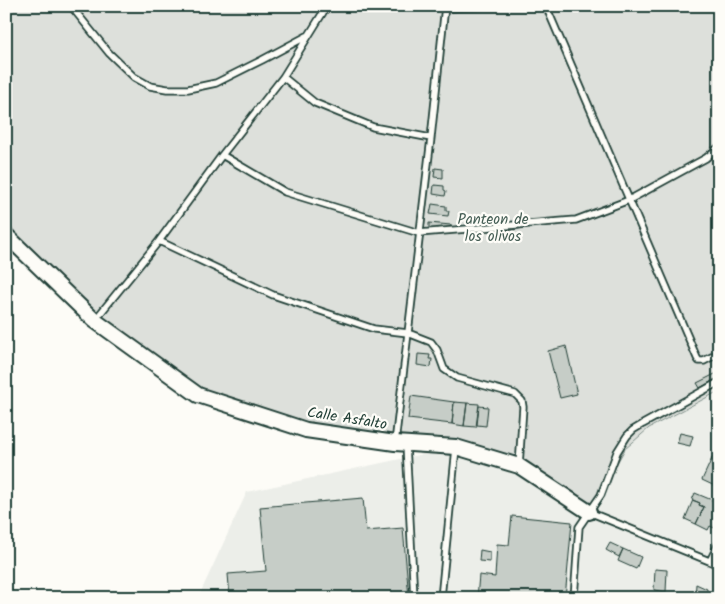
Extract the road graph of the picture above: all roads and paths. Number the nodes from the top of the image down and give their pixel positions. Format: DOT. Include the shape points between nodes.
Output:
graph roads {
  1 [pos="71,6"];
  2 [pos="328,6"];
  3 [pos="498,6"];
  4 [pos="546,6"];
  5 [pos="443,7"];
  6 [pos="309,35"];
  7 [pos="283,77"];
  8 [pos="431,138"];
  9 [pos="719,147"];
  10 [pos="222,155"];
  11 [pos="629,200"];
  12 [pos="419,233"];
  13 [pos="6,235"];
  14 [pos="159,241"];
  15 [pos="94,320"];
  16 [pos="408,333"];
  17 [pos="719,353"];
  18 [pos="719,382"];
  19 [pos="400,443"];
  20 [pos="456,447"];
  21 [pos="519,466"];
  22 [pos="589,512"];
  23 [pos="719,543"];
  24 [pos="710,561"];
  25 [pos="719,565"];
  26 [pos="414,598"];
  27 [pos="441,598"];
  28 [pos="574,598"];
  1 -- 6 [label="lane" via="109,53 134,77 150,86 167,89 188,89 216,83"];
  2 -- 6 [label="lane"];
  3 -- 5 [label="lane"];
  4 -- 11 [label="lane"];
  5 -- 8 [label="lane"];
  6 -- 7 [label="lane"];
  7 -- 8 [label="lane" via="316,103 373,127"];
  7 -- 10 [label="lane"];
  8 -- 12 [label="lane"];
  9 -- 11 [label="lane" via="706,158"];
  10 -- 12 [label="lane" via="285,192"];
  10 -- 14 [label="lane"];
  11 -- 12 [label="lane" via="576,220"];
  11 -- 17 [label="lane" via="697,358 704,361"];
  12 -- 16 [label="lane"];
  13 -- 15 [label="street, Calle Asfalto"];
  14 -- 15 [label="lane"];
  14 -- 16 [label="lane" via="274,295 374,330"];
  15 -- 19 [label="street, Calle Asfalto" via="198,395 306,430"];
  16 -- 19 [label="lane"];
  16 -- 21 [label="lane" via="431,342 444,369 457,378 514,394 522,401"];
  18 -- 22 [label="lane" via="633,430 617,452 600,495"];
  19 -- 20 [label="street, Calle Asfalto"];
  19 -- 26 [label="lane"];
  20 -- 21 [label="street, Calle Asfalto"];
  20 -- 27 [label="lane"];
  21 -- 22 [label="street, Calle Asfalto"];
  22 -- 24 [label="lane, Calle Asfalto"];
  22 -- 28 [label="lane" via="579,527"];
  23 -- 24 [label="lane"];
  24 -- 25 [label="lane, Calle Asfalto"];
}
